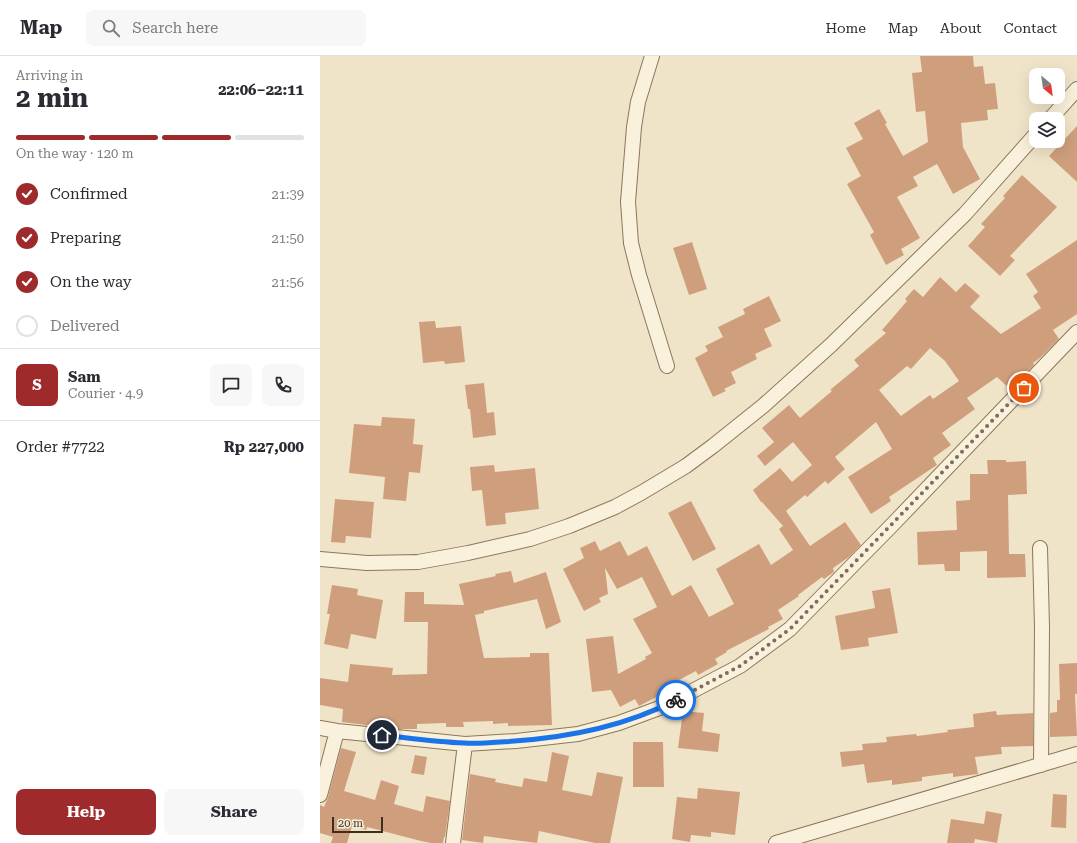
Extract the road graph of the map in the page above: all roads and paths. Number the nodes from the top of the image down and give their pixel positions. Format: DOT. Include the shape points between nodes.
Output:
graph roads {
  1 [pos="652,56"];
  2 [pos="1077,89"];
  3 [pos="1056,112"];
  4 [pos="1029,142"];
  5 [pos="1077,332"];
  6 [pos="667,366"];
  7 [pos="1040,548"];
  8 [pos="320,559"];
  9 [pos="320,728"];
  10 [pos="337,732"];
  11 [pos="465,744"];
  12 [pos="1077,754"];
  13 [pos="1042,765"];
  14 [pos="320,795"];
  15 [pos="454,843"];
  16 [pos="776,843"];
  1 -- 6 [label="street" via="638,102 628,202 631,243"];
  2 -- 3 [label="street"];
  4 -- 8 [label="street" via="965,214 831,345 713,446 641,493 569,526 530,539 468,553 418,562 367,563"];
  5 -- 11 [label="street" via="790,629 740,666 662,707 619,723 578,734"];
  7 -- 13 [label="street"];
  9 -- 10 [label="street"];
  10 -- 11 [label="street"];
  10 -- 14 [label="street"];
  11 -- 15 [label="street"];
  12 -- 13 [label="street"];
  13 -- 16 [label="street"];
}
